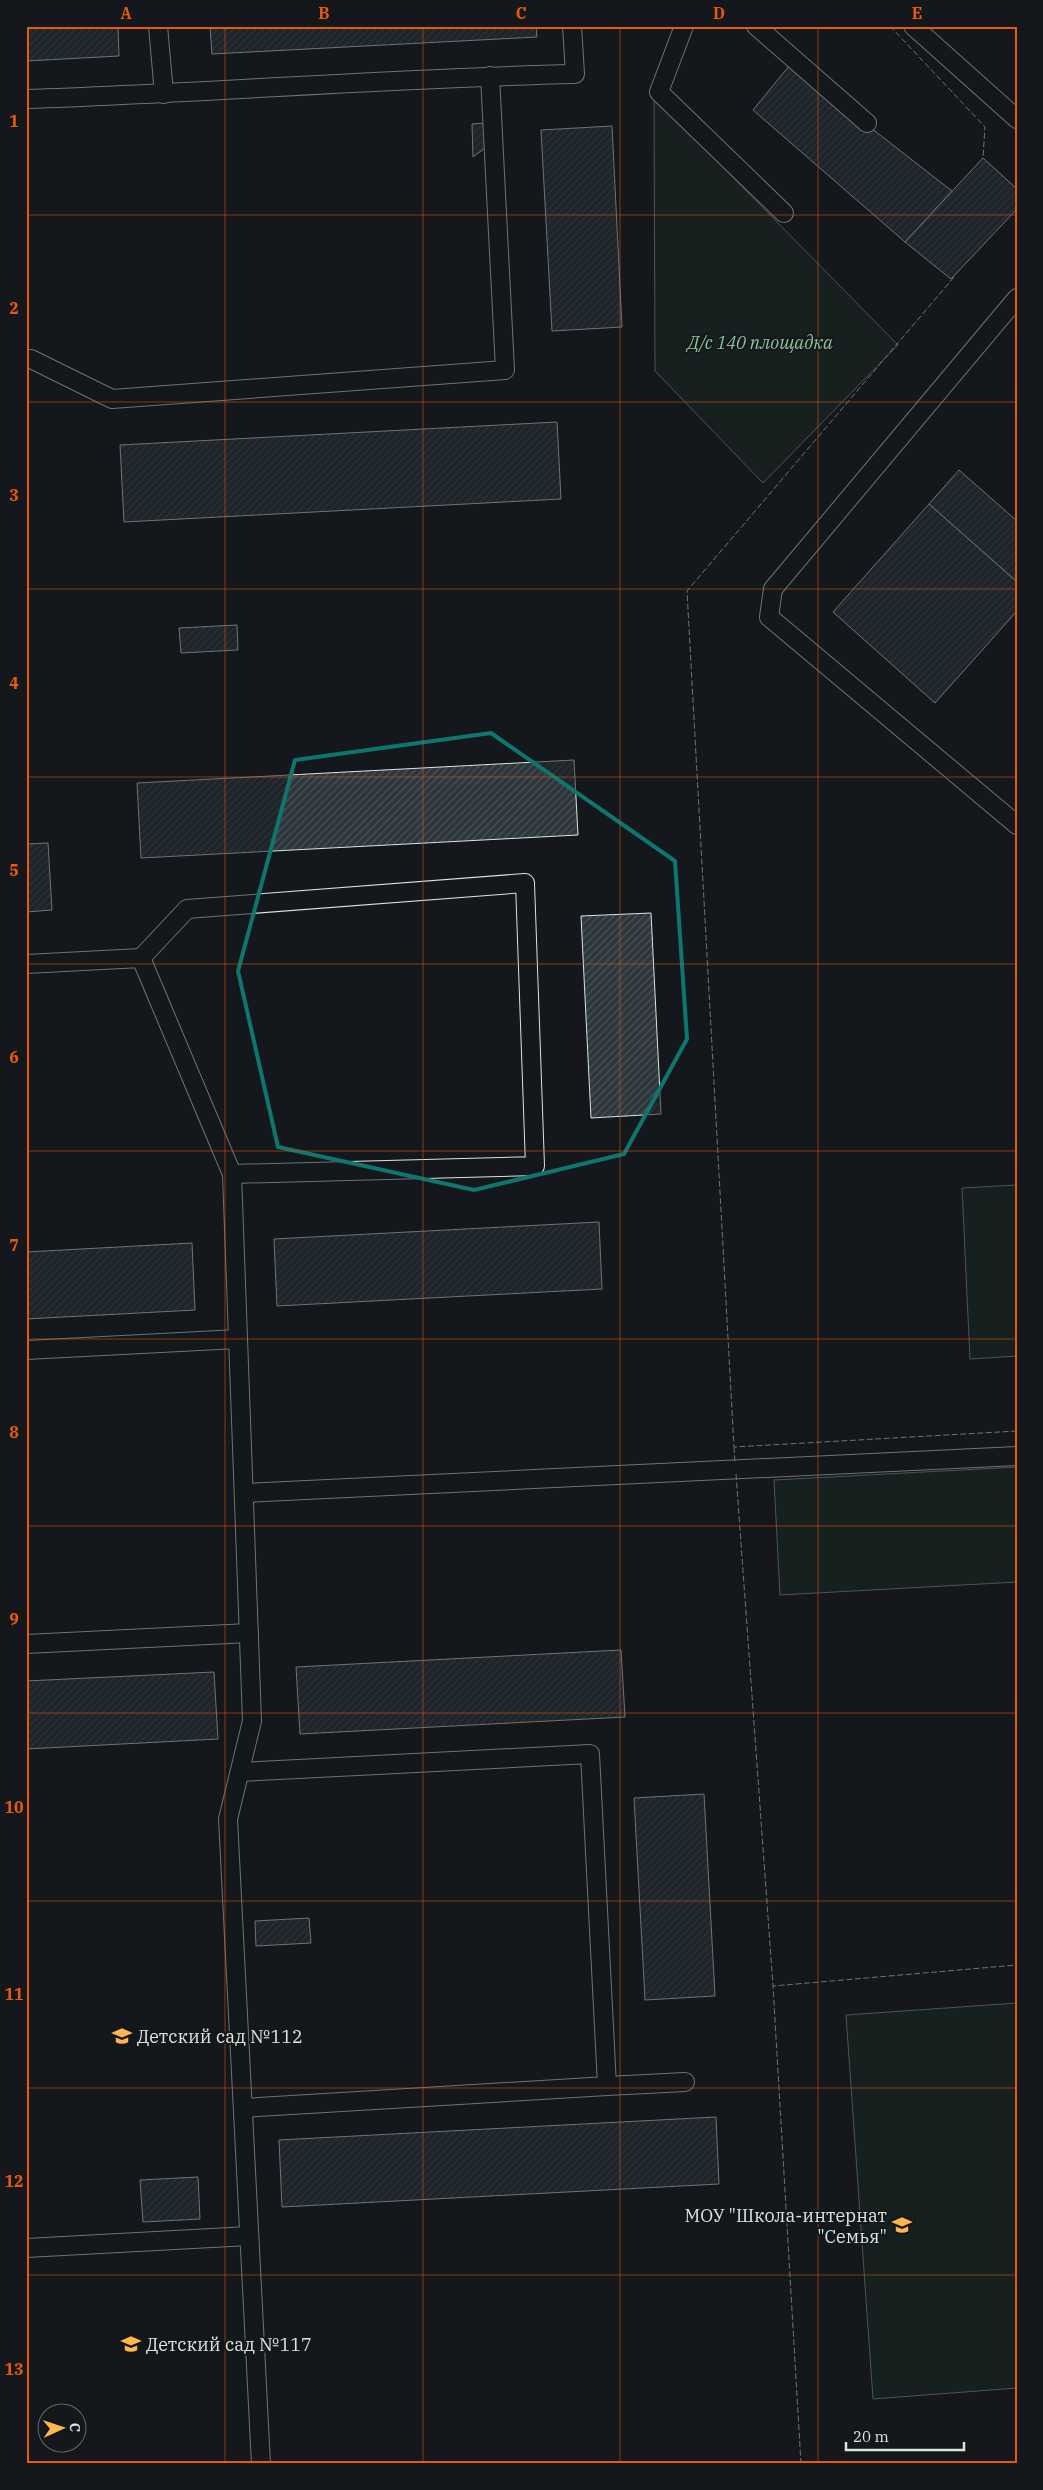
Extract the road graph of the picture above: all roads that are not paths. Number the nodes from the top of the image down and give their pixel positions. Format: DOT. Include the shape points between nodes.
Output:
graph roads {
  1 [pos="158,26"];
  2 [pos="572,26"];
  3 [pos="684,26"];
  4 [pos="756,26"];
  5 [pos="914,26"];
  6 [pos="490,76"];
  7 [pos="164,94"];
  8 [pos="26,100"];
  9 [pos="1017,119"];
  10 [pos="867,123"];
  11 [pos="784,213"];
  12 [pos="1017,298"];
  13 [pos="26,359"];
  14 [pos="1017,825"];
  15 [pos="141,958"];
  16 [pos="26,964"];
  17 [pos="232,1174"];
  18 [pos="238,1339"];
  19 [pos="26,1350"];
  20 [pos="1017,1456"];
  21 [pos="244,1493"];
  22 [pos="249,1633"];
  23 [pos="26,1644"];
  24 [pos="240,1772"];
  25 [pos="684,2082"];
  26 [pos="607,2086"];
  27 [pos="243,2108"];
  28 [pos="249,2236"];
  29 [pos="26,2248"];
  30 [pos="260,2464"];
  1 -- 7 [label="lane"];
  2 -- 6 [label="lane" via="575,74"];
  3 -- 11 [label="lane" via="659,92"];
  4 -- 10 [label="lane"];
  5 -- 9 [label="lane"];
  6 -- 7 [label="lane"];
  6 -- 13 [label="lane" via="506,370 112,399"];
  7 -- 8 [label="lane"];
  12 -- 14 [label="lane" via="773,589 769,617"];
  15 -- 16 [label="lane"];
  15 -- 17 [label="lane"];
  15 -- 17 [label="lane" via="188,909 525,883 535,1166"];
  17 -- 18 [label="lane"];
  18 -- 19 [label="lane"];
  18 -- 21 [label="lane"];
  20 -- 21 [label="lane"];
  21 -- 22 [label="lane"];
  22 -- 23 [label="lane"];
  22 -- 24 [label="lane" via="252,1721"];
  24 -- 26 [label="lane" via="590,1754"];
  24 -- 27 [label="lane" via="228,1819"];
  25 -- 26 [label="lane"];
  26 -- 27 [label="lane"];
  27 -- 28 [label="lane"];
  28 -- 29 [label="lane"];
  28 -- 30 [label="lane"];
}
